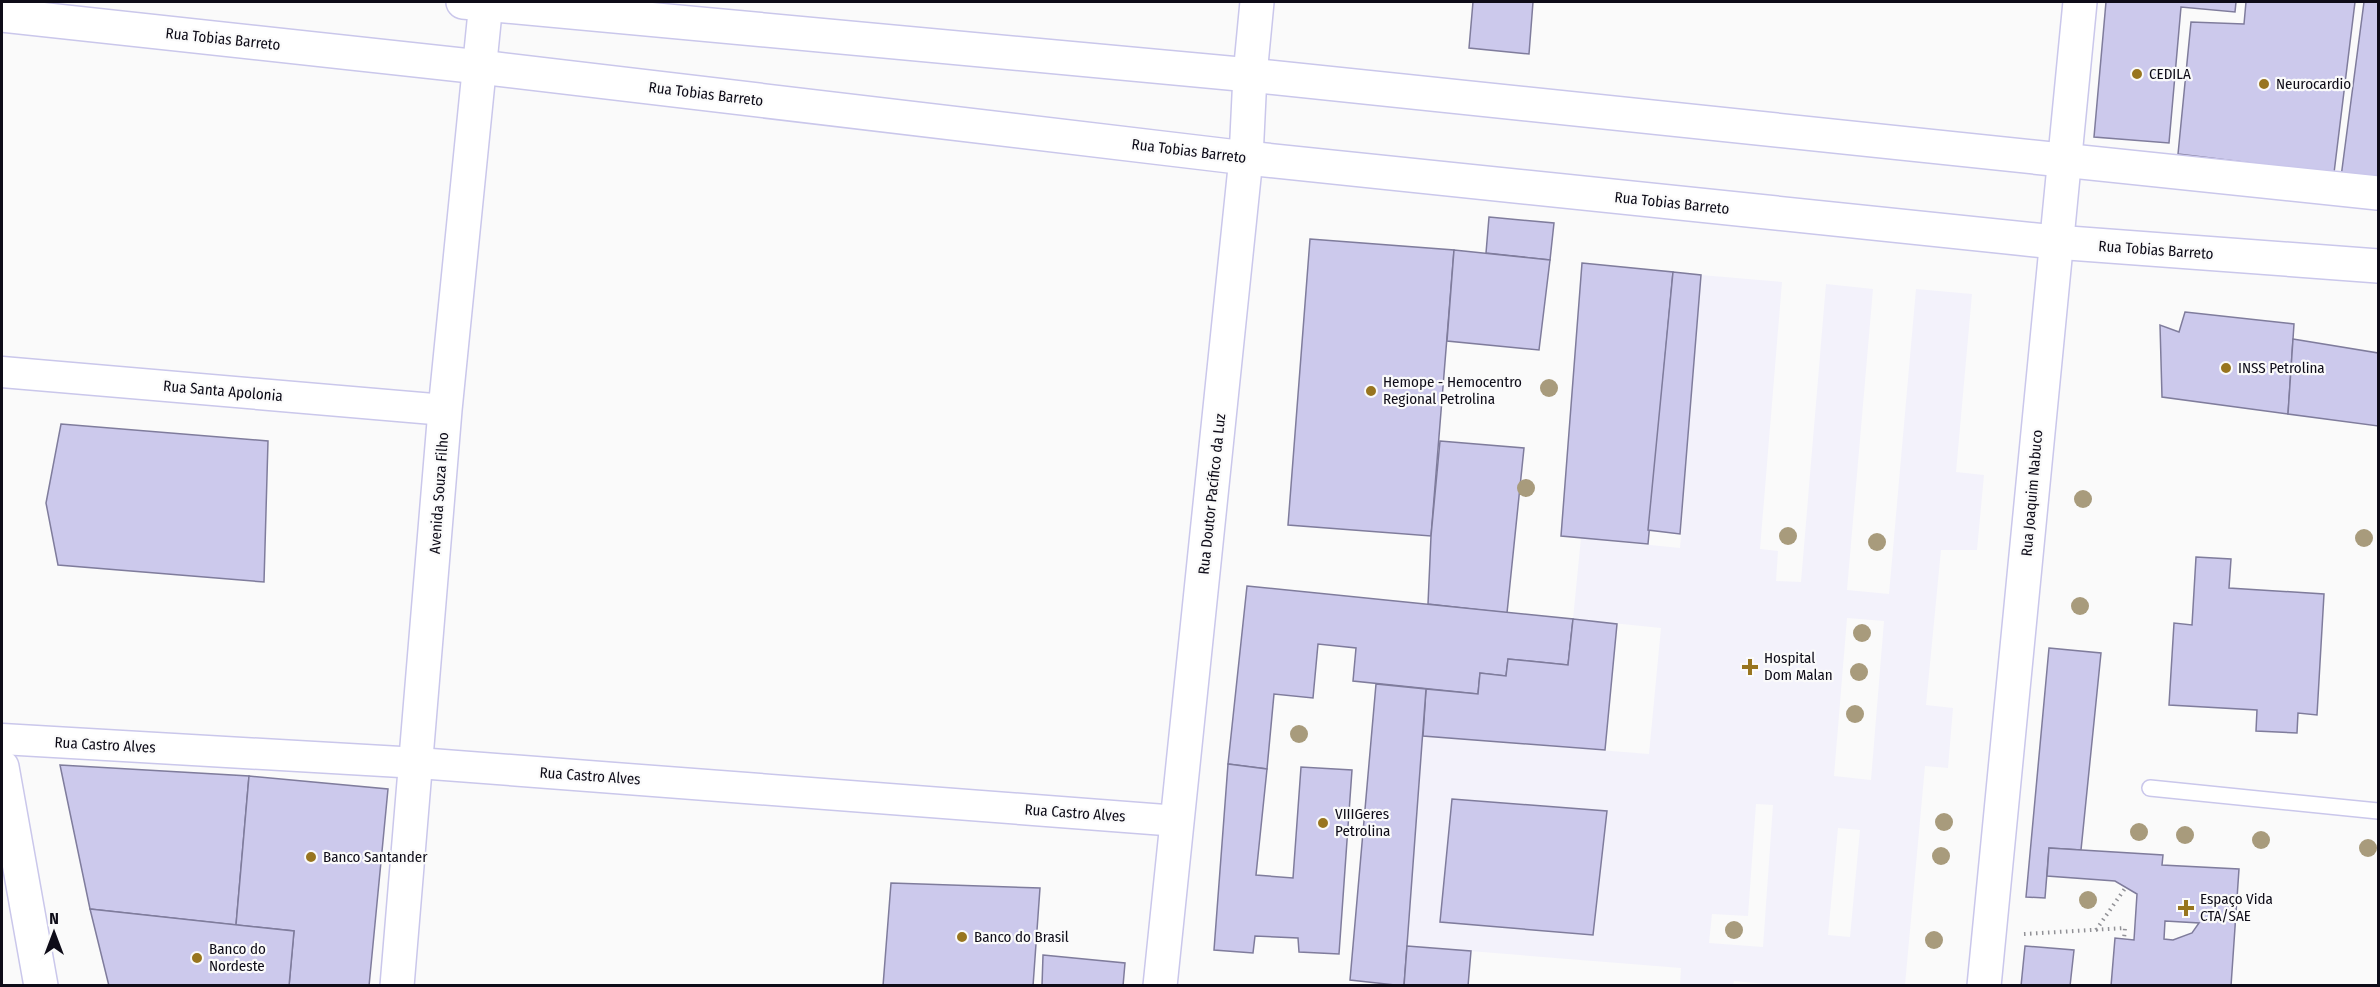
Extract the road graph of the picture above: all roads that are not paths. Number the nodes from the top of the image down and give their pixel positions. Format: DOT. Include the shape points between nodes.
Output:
graph roads {
  1 [pos="478,2"];
  2 [pos="1257,2"];
  3 [pos="2080,2"];
  4 [pos="2,15"];
  5 [pos="480,68"];
  6 [pos="1250,75"];
  7 [pos="1246,158"];
  8 [pos="2064,159"];
  9 [pos="2379,193"];
  10 [pos="2055,242"];
  11 [pos="2379,266"];
  12 [pos="2,372"];
  13 [pos="445,410"];
  14 [pos="2,739"];
  15 [pos="417,763"];
  16 [pos="2,767"];
  17 [pos="2150,788"];
  18 [pos="2379,811"];
  19 [pos="1178,821"];
  20 [pos="41,986"];
  21 [pos="398,986"];
  22 [pos="1160,986"];
  23 [pos="1984,986"];
  1 -- 5 [label="street, Avenida Souza Filho"];
  1 -- 6 [label="street"];
  2 -- 6 [label="street, Rua Doutor Pacífico da Luz"];
  3 -- 8 [label="street, Rua Joaquim Nabuco"];
  4 -- 5 [label="street, Rua Tobias Barreto"];
  5 -- 7 [label="street, Rua Tobias Barreto"];
  5 -- 13 [label="street, Avenida Souza Filho"];
  6 -- 7 [label="street, Rua Doutor Pacífico da Luz"];
  6 -- 8 [label="street"];
  7 -- 10 [label="street, Rua Tobias Barreto"];
  7 -- 19 [label="street, Rua Doutor Pacífico da Luz"];
  8 -- 9 [label="street"];
  8 -- 10 [label="street, Rua Joaquim Nabuco"];
  10 -- 11 [label="street, Rua Tobias Barreto"];
  10 -- 23 [label="street, Rua Joaquim Nabuco"];
  12 -- 13 [label="street, Rua Santa Apolonia"];
  13 -- 15 [label="street, Avenida Souza Filho"];
  14 -- 15 [label="street, Rua Castro Alves"];
  15 -- 19 [label="street, Rua Castro Alves"];
  15 -- 21 [label="street, Avenida Souza Filho"];
  16 -- 20 [label="street"];
  17 -- 18 [label="lane"];
  19 -- 22 [label="street, Rua Doutor Pacífico da Luz"];
}
